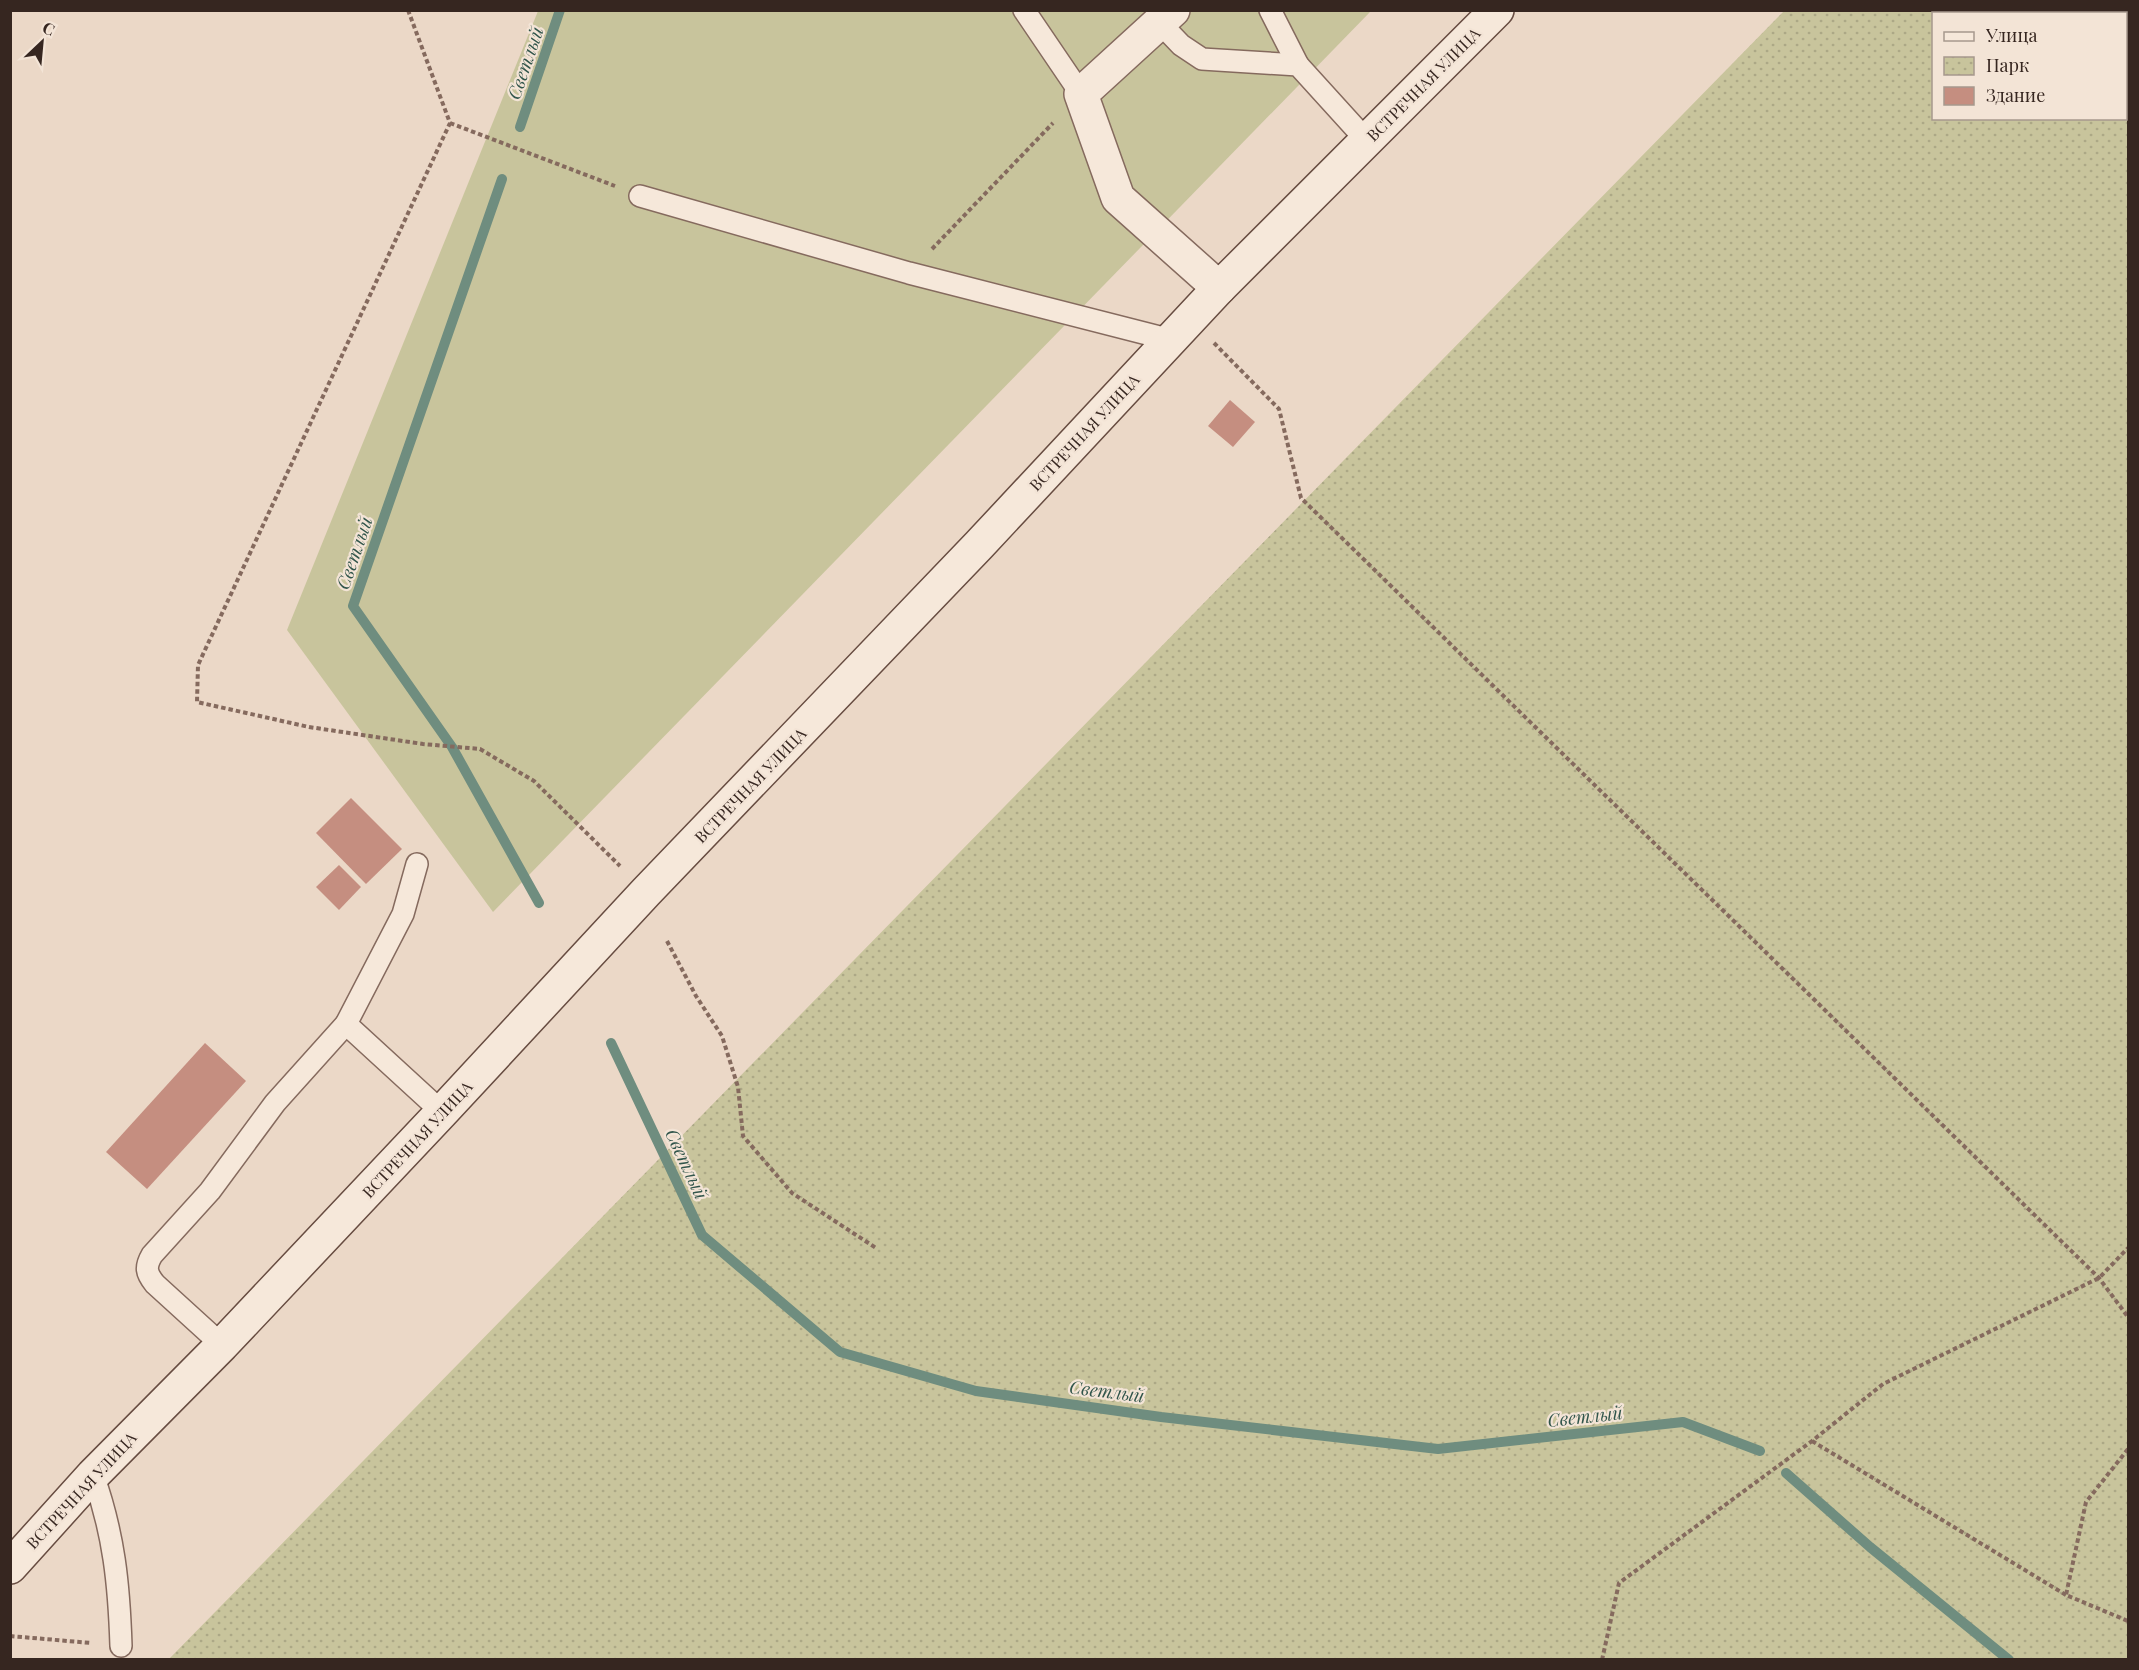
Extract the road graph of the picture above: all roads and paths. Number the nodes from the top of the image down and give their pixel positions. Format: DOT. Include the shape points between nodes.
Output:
graph roads {
  1 [pos="408,10"];
  2 [pos="1024,10"];
  3 [pos="1270,10"];
  4 [pos="1488,14"];
  5 [pos="1166,16"];
  6 [pos="1298,65"];
  7 [pos="1081,94"];
  8 [pos="450,123"];
  9 [pos="1367,141"];
  10 [pos="640,196"];
  11 [pos="909,273"];
  12 [pos="1219,288"];
  13 [pos="1180,330"];
  14 [pos="417,864"];
  15 [pos="646,892"];
  16 [pos="667,941"];
  17 [pos="346,1024"];
  18 [pos="442,1112"];
  19 [pos="876,1248"];
  20 [pos="2128,1248"];
  21 [pos="2099,1278"];
  22 [pos="2128,1317"];
  23 [pos="222,1345"];
  24 [pos="1812,1441"];
  25 [pos="2128,1449"];
  26 [pos="93,1475"];
  27 [pos="10,1567"];
  28 [pos="2066,1595"];
  29 [pos="2128,1621"];
  30 [pos="10,1636"];
  31 [pos="121,1646"];
  32 [pos="1602,1659"];
  1 -- 8 [label="path"];
  2 -- 7 [label="lane"];
  3 -- 6 [label="lane"];
  4 -- 9 [label="main road, ВСТРЕЧНАЯ УЛИЦА"];
  5 -- 6 [label="lane" via="1180,45 1202,60"];
  5 -- 7 [label="main road"];
  6 -- 9 [label="lane"];
  7 -- 11 [label="path"];
  7 -- 12 [label="main road" via="1118,198"];
  8 -- 10 [label="path"];
  8 -- 15 [label="path" via="198,665 197,702 309,727 480,749 534,781"];
  9 -- 12 [label="main road, ВСТРЕЧНАЯ УЛИЦА"];
  10 -- 11 [label="lane"];
  11 -- 13 [label="lane"];
  12 -- 13 [label="main road, ВСТРЕЧНАЯ УЛИЦА"];
  13 -- 15 [label="main road, ВСТРЕЧНАЯ УЛИЦА" via="980,545"];
  13 -- 21 [label="path" via="1279,409 1301,498"];
  14 -- 17 [label="lane" via="403,914"];
  15 -- 18 [label="main road, ВСТРЕЧНАЯ УЛИЦА"];
  16 -- 19 [label="path" via="722,1036 738,1087 743,1136 792,1193"];
  17 -- 18 [label="lane"];
  17 -- 23 [label="lane" via="275,1103 210,1191 146,1264 147,1274 155,1284"];
  18 -- 23 [label="main road, ВСТРЕЧНАЯ УЛИЦА"];
  20 -- 21 [label="path"];
  21 -- 22 [label="path"];
  21 -- 24 [label="path" via="1883,1384"];
  23 -- 26 [label="main road, ВСТРЕЧНАЯ УЛИЦА"];
  24 -- 28 [label="path"];
  24 -- 32 [label="path" via="1618,1583"];
  25 -- 28 [label="path" via="2086,1502"];
  26 -- 27 [label="main road, ВСТРЕЧНАЯ УЛИЦА"];
  26 -- 31 [label="lane" via="110,1528"];
  28 -- 29 [label="path"];
  30 -- 31 [label="path"];
}
